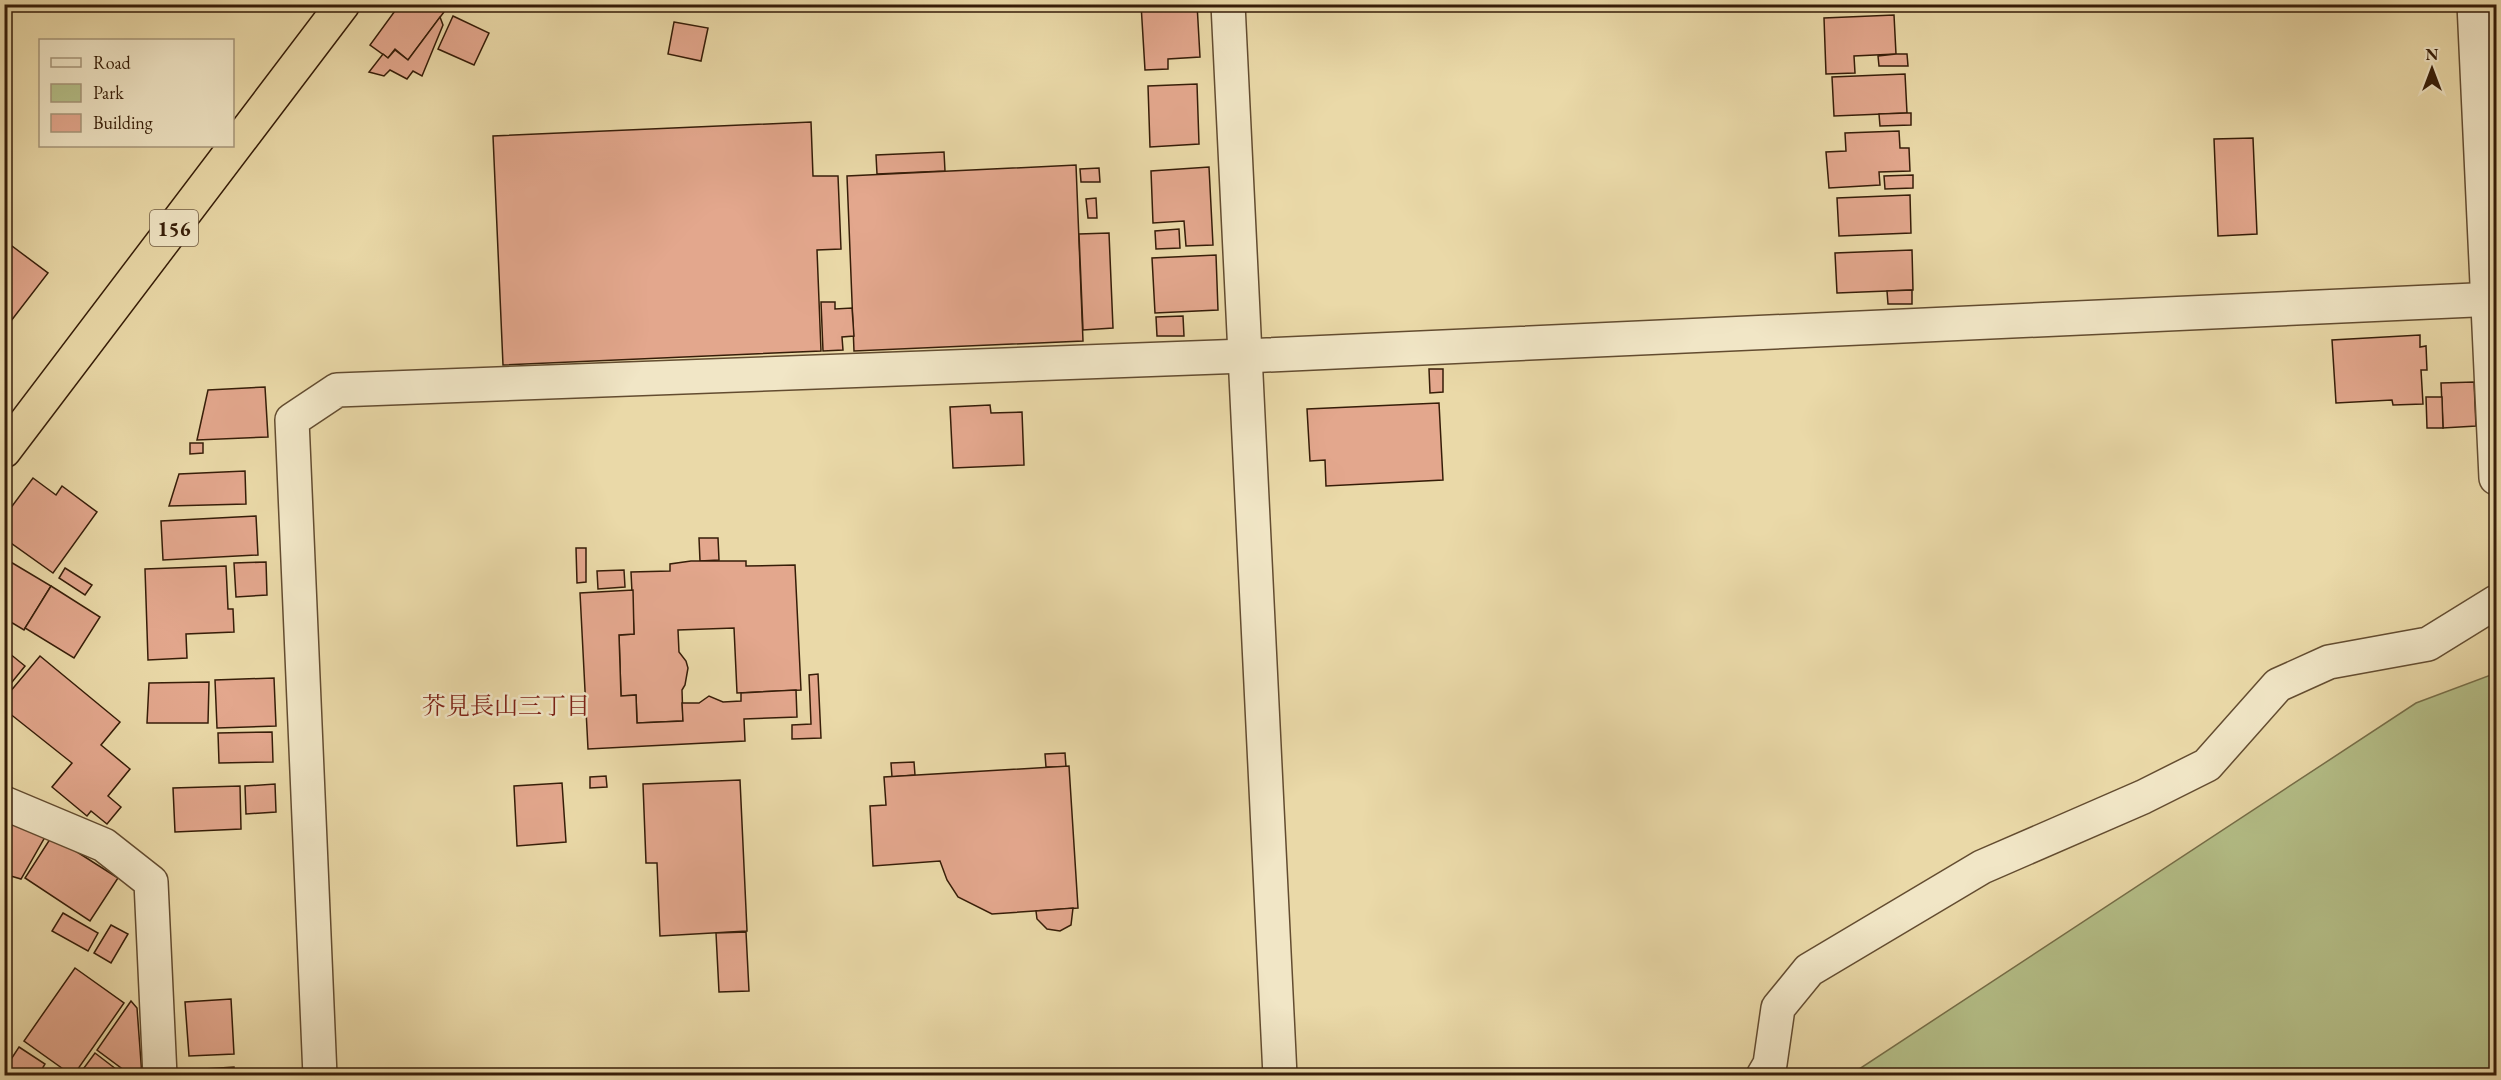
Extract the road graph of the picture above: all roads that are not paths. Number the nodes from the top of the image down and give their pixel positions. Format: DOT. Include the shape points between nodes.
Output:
graph roads {
  1 [pos="343,4"];
  2 [pos="1228,4"];
  3 [pos="2474,4"];
  4 [pos="2492,299"];
  5 [pos="1245,356"];
  6 [pos="4,451"];
  7 [pos="2496,478"];
  8 [pos="2496,602"];
  9 [pos="4,803"];
  10 [pos="160,1076"];
  11 [pos="320,1076"];
  12 [pos="1280,1076"];
  13 [pos="1763,1076"];
  1 -- 6 [label="highway, 156"];
  2 -- 5 [label="street"];
  3 -- 4 [label="street"];
  4 -- 5 [label="street"];
  4 -- 7 [label="street"];
  5 -- 11 [label="street" via="337,390 291,420"];
  5 -- 12 [label="street"];
  8 -- 13 [label="street" via="2428,644 2329,662 2278,685 2207,765 1982,867 1809,970 1778,1008 1770,1064"];
  9 -- 10 [label="street" via="104,845 151,882"];
}
